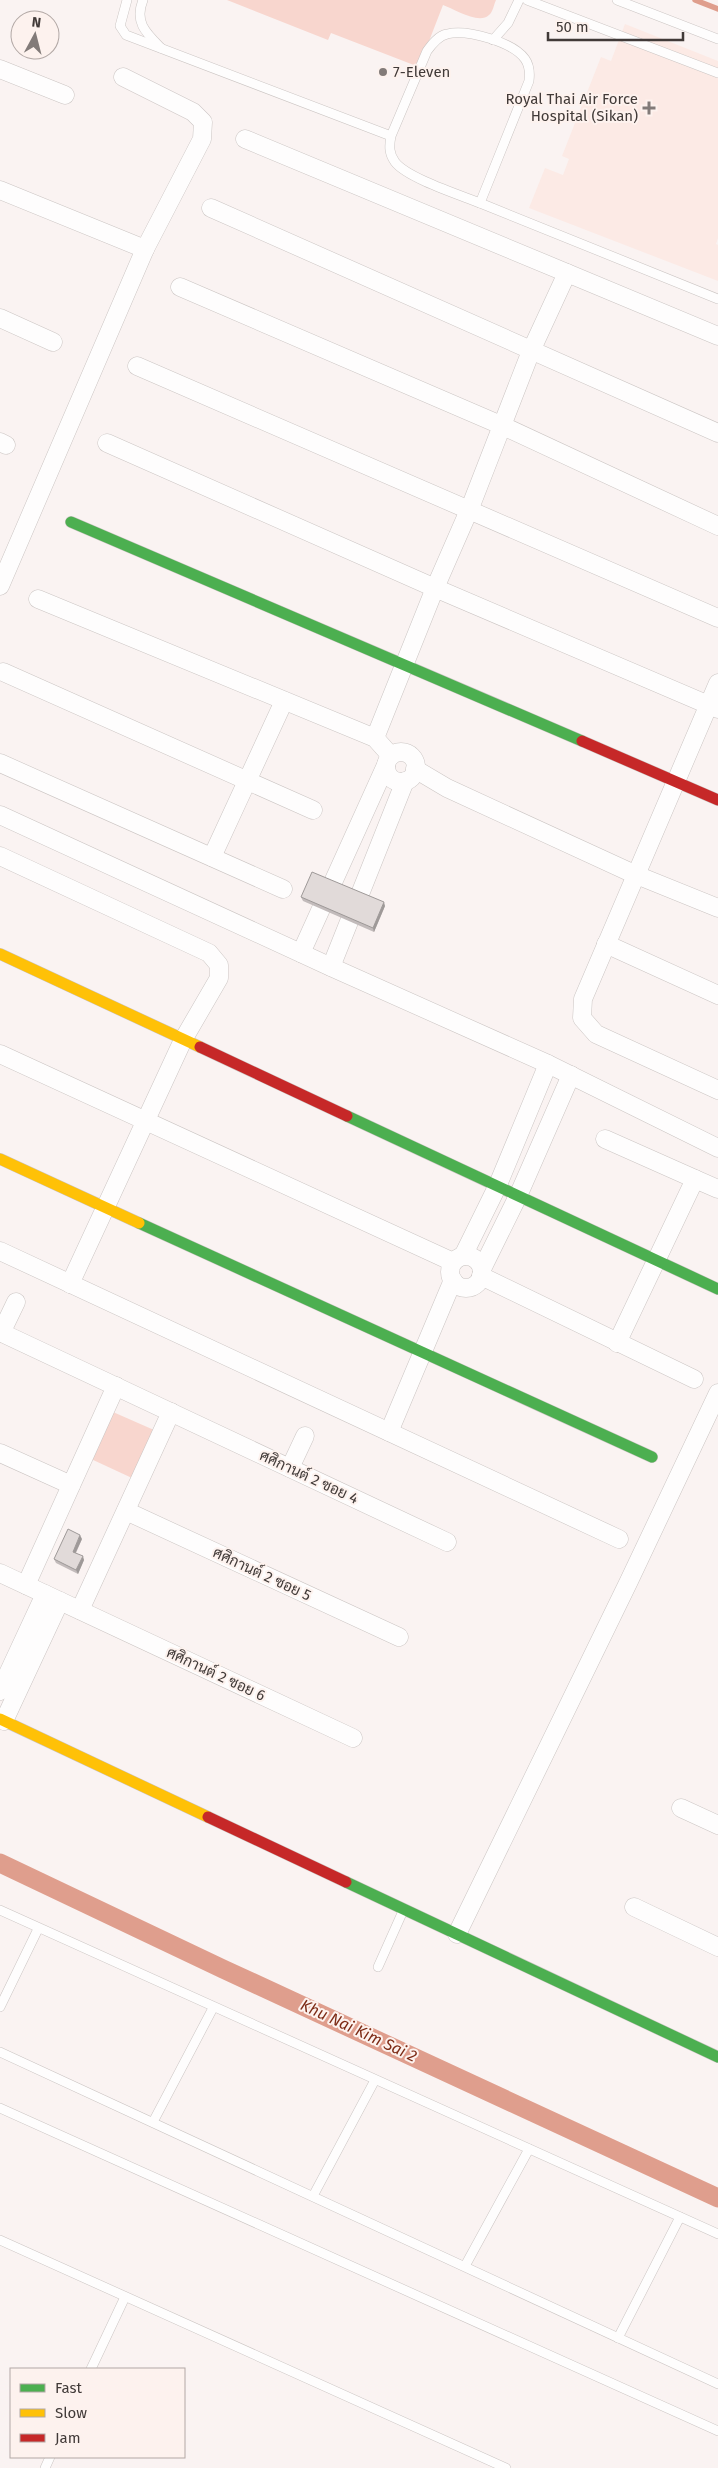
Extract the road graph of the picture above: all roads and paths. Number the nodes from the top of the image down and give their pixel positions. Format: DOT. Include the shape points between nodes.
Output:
graph roads {
  1 [pos="127,0"];
  2 [pos="143,0"];
  3 [pos="519,0"];
  4 [pos="527,0"];
  5 [pos="617,0"];
  6 [pos="493,40"];
  7 [pos="718,40"];
  8 [pos="161,48"];
  9 [pos="0,69"];
  10 [pos="718,73"];
  11 [pos="123,77"];
  12 [pos="66,95"];
  13 [pos="391,136"];
  14 [pos="245,139"];
  15 [pos="0,190"];
  16 [pos="480,203"];
  17 [pos="211,208"];
  18 [pos="145,250"];
  19 [pos="567,272"];
  20 [pos="180,287"];
  21 [pos="718,299"];
  22 [pos="0,318"];
  23 [pos="718,336"];
  24 [pos="53,342"];
  25 [pos="531,351"];
  26 [pos="137,366"];
  27 [pos="503,426"];
  28 [pos="718,432"];
  29 [pos="107,443"];
  30 [pos="470,508"];
  31 [pos="70,522"];
  32 [pos="718,526"];
  33 [pos="0,586"];
  34 [pos="435,588"];
  35 [pos="38,599"];
  36 [pos="718,618"];
  37 [pos="404,665"];
  38 [pos="2,672"];
  39 [pos="718,682"];
  40 [pos="284,701"];
  41 [pos="713,707"];
  42 [pos="375,738"];
  43 [pos="388,760"];
  44 [pos="0,763"];
  45 [pos="410,775"];
  46 [pos="248,780"];
  47 [pos="675,781"];
  48 [pos="718,800"];
  49 [pos="313,810"];
  50 [pos="0,815"];
  51 [pos="0,856"];
  52 [pos="212,857"];
  53 [pos="634,874"];
  54 [pos="283,889"];
  55 [pos="718,908"];
  56 [pos="606,944"];
  57 [pos="301,953"];
  58 [pos="0,954"];
  59 [pos="331,967"];
  60 [pos="718,995"];
  61 [pos="183,1040"];
  62 [pos="0,1054"];
  63 [pos="548,1064"];
  64 [pos="571,1075"];
  65 [pos="718,1090"];
  66 [pos="144,1121"];
  67 [pos="605,1139"];
  68 [pos="718,1148"];
  69 [pos="0,1159"];
  70 [pos="695,1179"];
  71 [pos="497,1186"];
  72 [pos="718,1189"];
  73 [pos="518,1196"];
  74 [pos="107,1208"];
  75 [pos="0,1251"];
  76 [pos="458,1259"];
  77 [pos="656,1259"];
  78 [pos="482,1272"];
  79 [pos="452,1280"];
  80 [pos="70,1284"];
  81 [pos="718,1289"];
  82 [pos="16,1302"];
  83 [pos="1,1332"];
  84 [pos="617,1343"];
  85 [pos="423,1352"];
  86 [pos="694,1379"];
  87 [pos="116,1386"];
  88 [pos="718,1393"];
  89 [pos="171,1412"];
  90 [pos="389,1432"];
  91 [pos="305,1436"];
  92 [pos="0,1453"];
  93 [pos="652,1457"];
  94 [pos="290,1468"];
  95 [pos="71,1485"];
  96 [pos="126,1511"];
  97 [pos="619,1539"];
  98 [pos="447,1542"];
  99 [pos="0,1573"];
  100 [pos="26,1585"];
  101 [pos="53,1598"];
  102 [pos="80,1610"];
  103 [pos="398,1637"];
  104 [pos="0,1691"];
  105 [pos="2,1720"];
  106 [pos="353,1738"];
  107 [pos="681,1808"];
  108 [pos="718,1826"];
  109 [pos="634,1908"];
  110 [pos="404,1909"];
  111 [pos="0,1910"];
  112 [pos="38,1929"];
  113 [pos="457,1934"];
  114 [pos="718,1947"];
  115 [pos="378,1967"];
  116 [pos="0,2007"];
  117 [pos="213,2008"];
  118 [pos="0,2052"];
  119 [pos="718,2057"];
  120 [pos="375,2080"];
  121 [pos="0,2108"];
  122 [pos="153,2122"];
  123 [pos="529,2149"];
  124 [pos="313,2196"];
  125 [pos="680,2217"];
  126 [pos="718,2234"];
  127 [pos="0,2240"];
  128 [pos="464,2266"];
  129 [pos="125,2297"];
  130 [pos="618,2338"];
  131 [pos="91,2368"];
  132 [pos="718,2384"];
  133 [pos="718,2431"];
  134 [pos="506,2468"];
  1 -- 8 [label="lane" via="120,26 126,35"];
  2 -- 8 [label="lane" via="139,20 145,32"];
  3 -- 6 [label="lane" via="508,23"];
  4 -- 10 [label="lane"];
  5 -- 7 [label="lane"];
  6 -- 13 [label="lane" via="457,33 436,39 427,51"];
  6 -- 16 [label="lane" via="518,51 530,70 530,81"];
  8 -- 13 [label="lane"];
  9 -- 12 [label="street"];
  11 -- 18 [label="street" via="193,112 203,122 202,139"];
  13 -- 16 [label="lane" via="389,146 396,164 407,172"];
  14 -- 19 [label="street"];
  15 -- 18 [label="street"];
  16 -- 21 [label="lane"];
  17 -- 25 [label="street"];
  18 -- 33 [label="street"];
  19 -- 23 [label="street"];
  19 -- 25 [label="street"];
  20 -- 27 [label="street"];
  22 -- 24 [label="street"];
  25 -- 27 [label="street"];
  25 -- 28 [label="street"];
  26 -- 30 [label="street"];
  27 -- 30 [label="street"];
  27 -- 32 [label="street"];
  29 -- 34 [label="street"];
  30 -- 34 [label="street"];
  30 -- 36 [label="street"];
  31 -- 37 [label="street"];
  34 -- 37 [label="street"];
  34 -- 41 [label="street"];
  35 -- 40 [label="street"];
  37 -- 42 [label="street"];
  37 -- 47 [label="street"];
  38 -- 46 [label="street"];
  39 -- 41 [label="street"];
  40 -- 42 [label="street"];
  40 -- 46 [label="street"];
  41 -- 47 [label="street"];
  42 -- 43 [label="street"];
  43 -- 45 [label="street" via="389,777 394,780"];
  43 -- 45 [label="street" via="396,753 408,754 415,763"];
  43 -- 57 [label="street"];
  44 -- 52 [label="street"];
  45 -- 53 [label="street" via="447,788"];
  45 -- 59 [label="street"];
  46 -- 49 [label="street"];
  46 -- 52 [label="street"];
  47 -- 48 [label="street"];
  47 -- 53 [label="street"];
  50 -- 57 [label="street"];
  51 -- 61 [label="street" via="210,953 219,964 219,978"];
  52 -- 54 [label="street"];
  53 -- 55 [label="street"];
  53 -- 56 [label="street"];
  56 -- 60 [label="street"];
  56 -- 65 [label="street" via="583,999 582,1018 596,1034"];
  57 -- 59 [label="street"];
  58 -- 61 [label="street"];
  59 -- 63 [label="street"];
  61 -- 66 [label="street"];
  61 -- 71 [label="street"];
  62 -- 66 [label="street"];
  63 -- 64 [label="street"];
  63 -- 71 [label="street"];
  64 -- 68 [label="street"];
  64 -- 73 [label="street"];
  66 -- 74 [label="street"];
  66 -- 76 [label="street"];
  67 -- 70 [label="street"];
  69 -- 74 [label="street"];
  70 -- 72 [label="street"];
  70 -- 77 [label="street"];
  71 -- 73 [label="street"];
  71 -- 76 [label="street"];
  73 -- 77 [label="street"];
  73 -- 78 [label="street"];
  74 -- 80 [label="street"];
  74 -- 85 [label="street"];
  75 -- 80 [label="street"];
  76 -- 78 [label="street" via="475,1259"];
  76 -- 79 [label="street" via="450,1268"];
  77 -- 81 [label="street"];
  77 -- 84 [label="street"];
  78 -- 79 [label="street" via="469,1287 462,1287"];
  78 -- 84 [label="street"];
  79 -- 85 [label="street"];
  80 -- 90 [label="street"];
  82 -- 83 [label="street"];
  83 -- 87 [label="street, ศศิกานต์ 2 ซอย 4"];
  84 -- 86 [label="street"];
  85 -- 90 [label="street"];
  85 -- 93 [label="street"];
  87 -- 89 [label="street, ศศิกานต์ 2 ซอย 4"];
  87 -- 95 [label="street"];
  88 -- 113 [label="street"];
  89 -- 94 [label="street, ศศิกานต์ 2 ซอย 4"];
  89 -- 96 [label="street"];
  90 -- 97 [label="street"];
  91 -- 94 [label="street"];
  92 -- 95 [label="street"];
  94 -- 98 [label="street, ศศิกานต์ 2 ซอย 4"];
  95 -- 100 [label="street"];
  96 -- 102 [label="street"];
  96 -- 103 [label="street, ศศิกานต์ 2 ซอย 5"];
  99 -- 100 [label="street, ศศิกานต์ 2 ซอย 6"];
  100 -- 101 [label="street, ศศิกานต์ 2 ซอย 6"];
  101 -- 102 [label="street, ศศิกานต์ 2 ซอย 6"];
  101 -- 104 [label="street"];
  101 -- 105 [label="street"];
  102 -- 106 [label="street, ศศิกานต์ 2 ซอย 6"];
  105 -- 110 [label="street"];
  107 -- 108 [label="street"];
  109 -- 114 [label="street"];
  110 -- 113 [label="street"];
  110 -- 115 [label="lane"];
  111 -- 112 [label="lane"];
  112 -- 116 [label="lane"];
  112 -- 117 [label="lane"];
  113 -- 119 [label="street"];
  117 -- 120 [label="lane"];
  117 -- 122 [label="lane"];
  118 -- 122 [label="lane"];
  120 -- 123 [label="lane"];
  120 -- 124 [label="lane"];
  121 -- 133 [label="lane"];
  122 -- 124 [label="lane"];
  123 -- 125 [label="lane"];
  123 -- 128 [label="lane"];
  124 -- 128 [label="lane"];
  125 -- 126 [label="lane"];
  125 -- 130 [label="lane"];
  127 -- 129 [label="lane"];
  128 -- 130 [label="lane"];
  129 -- 131 [label="lane"];
  129 -- 134 [label="lane"];
  130 -- 132 [label="lane"];
}
